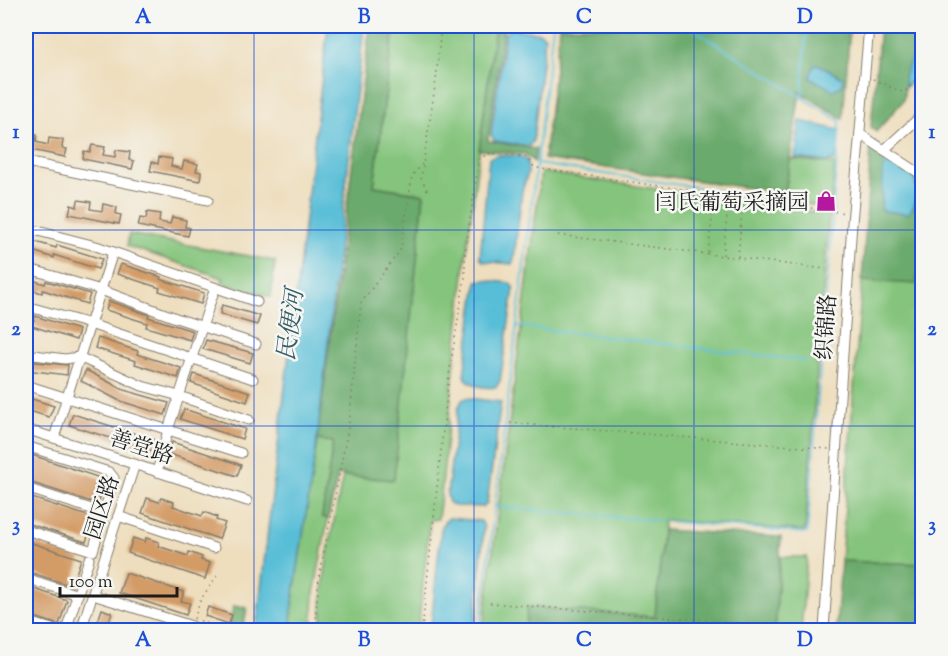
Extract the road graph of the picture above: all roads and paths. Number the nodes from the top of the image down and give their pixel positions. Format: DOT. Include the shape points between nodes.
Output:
graph roads {
  1 [pos="441,26"];
  2 [pos="869,26"];
  3 [pos="922,73"];
  4 [pos="865,74"];
  5 [pos="922,115"];
  6 [pos="860,134"];
  7 [pos="884,150"];
  8 [pos="26,162"];
  9 [pos="423,163"];
  10 [pos="922,175"];
  11 [pos="427,190"];
  12 [pos="715,194"];
  13 [pos="729,196"];
  14 [pos="744,198"];
  15 [pos="208,200"];
  16 [pos="836,211"];
  17 [pos="26,228"];
  18 [pos="558,235"];
  19 [pos="113,252"];
  20 [pos="708,254"];
  21 [pos="723,256"];
  22 [pos="738,258"];
  23 [pos="26,268"];
  24 [pos="826,269"];
  25 [pos="215,288"];
  26 [pos="101,290"];
  27 [pos="257,302"];
  28 [pos="26,306"];
  29 [pos="90,324"];
  30 [pos="202,327"];
  31 [pos="256,344"];
  32 [pos="26,354"];
  33 [pos="79,357"];
  34 [pos="191,360"];
  35 [pos="253,379"];
  36 [pos="26,385"];
  37 [pos="179,396"];
  38 [pos="66,398"];
  39 [pos="249,420"];
  40 [pos="510,423"];
  41 [pos="26,429"];
  42 [pos="168,430"];
  43 [pos="54,438"];
  44 [pos="26,446"];
  45 [pos="836,449"];
  46 [pos="241,453"];
  47 [pos="135,464"];
  48 [pos="157,472"];
  49 [pos="26,488"];
  50 [pos="246,501"];
  51 [pos="104,513"];
  52 [pos="118,516"];
  53 [pos="26,530"];
  54 [pos="214,548"];
  55 [pos="89,559"];
  56 [pos="217,576"];
  57 [pos="26,578"];
  58 [pos="78,594"];
  59 [pos="93,595"];
  60 [pos="490,603"];
  61 [pos="26,621"];
  62 [pos="192,625"];
  63 [pos="225,629"];
  64 [pos="55,630"];
  65 [pos="66,630"];
  66 [pos="81,630"];
  67 [pos="317,630"];
  68 [pos="422,630"];
  69 [pos="807,630"];
  70 [pos="824,630"];
  1 -- 9 [label="path"];
  2 -- 4 [label="street, 织锦路"];
  3 -- 4 [label="path" via="905,92"];
  4 -- 6 [label="street, 织锦路"];
  5 -- 7 [label="street"];
  6 -- 7 [label="street"];
  6 -- 45 [label="street, 织锦路"];
  7 -- 10 [label="street"];
  8 -- 15 [label="street"];
  9 -- 11 [label="path" via="421,178"];
  9 -- 67 [label="path" via="412,176 401,249 361,303 349,424 320,577"];
  12 -- 13 [label="path"];
  12 -- 20 [label="path"];
  12 -- 68 [label="path" via="540,168 521,156 490,153 479,159 449,375"];
  13 -- 14 [label="path"];
  13 -- 21 [label="path"];
  14 -- 16 [label="path"];
  14 -- 22 [label="path"];
  17 -- 19 [label="street"];
  18 -- 20 [label="path"];
  19 -- 25 [label="street"];
  19 -- 26 [label="street"];
  20 -- 21 [label="path"];
  21 -- 22 [label="path"];
  22 -- 24 [label="path"];
  23 -- 26 [label="street"];
  25 -- 27 [label="street"];
  25 -- 30 [label="street"];
  26 -- 29 [label="street"];
  26 -- 30 [label="street"];
  28 -- 29 [label="street"];
  29 -- 33 [label="street"];
  29 -- 34 [label="street"];
  30 -- 31 [label="street"];
  30 -- 34 [label="street"];
  32 -- 33 [label="street"];
  33 -- 37 [label="street" via="142,386"];
  33 -- 38 [label="street"];
  34 -- 35 [label="street"];
  34 -- 37 [label="street"];
  36 -- 38 [label="street"];
  37 -- 39 [label="street"];
  37 -- 42 [label="street"];
  38 -- 42 [label="street"];
  38 -- 43 [label="street"];
  40 -- 45 [label="path"];
  41 -- 43 [label="street, 善堂路"];
  42 -- 46 [label="street"];
  42 -- 48 [label="street"];
  43 -- 47 [label="street, 善堂路"];
  44 -- 51 [label="street" via="113,475"];
  45 -- 70 [label="street, 织锦路"];
  47 -- 48 [label="street, 善堂路"];
  47 -- 52 [label="street, 园区路"];
  48 -- 50 [label="street, 善堂路"];
  49 -- 51 [label="street"];
  51 -- 53 [label="street" via="93,551"];
  52 -- 54 [label="street"];
  52 -- 59 [label="street, 园区路"];
  55 -- 58 [label="street"];
  56 -- 62 [label="path" via="201,599"];
  57 -- 58 [label="street"];
  58 -- 65 [label="street"];
  59 -- 62 [label="street"];
  59 -- 66 [label="street, 园区路"];
  60 -- 69 [label="path"];
  61 -- 64 [label="street"];
  62 -- 63 [label="path"];
}
